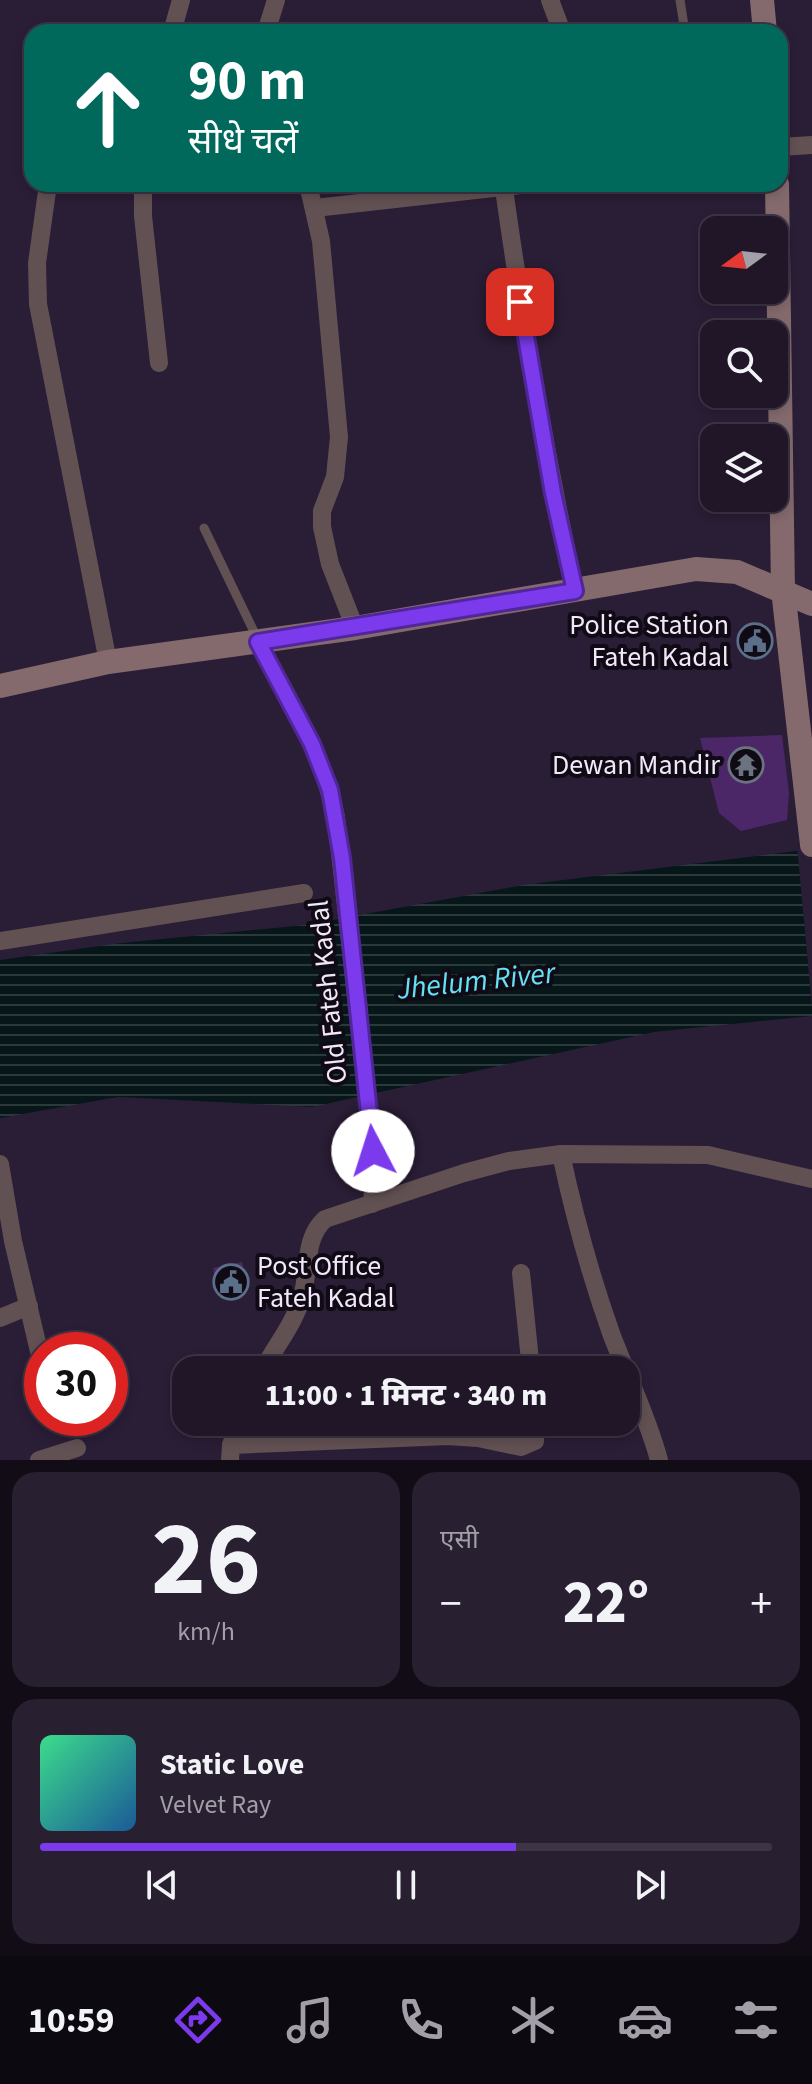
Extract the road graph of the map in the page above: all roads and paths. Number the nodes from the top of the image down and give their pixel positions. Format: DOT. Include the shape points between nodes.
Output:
graph roads {
  1 [pos="181,0"];
  2 [pos="276,0"];
  3 [pos="550,0"];
  4 [pos="680,0"];
  5 [pos="762,0"];
  6 [pos="174,24"];
  7 [pos="268,24"];
  8 [pos="559,24"];
  9 [pos="684,24"];
  10 [pos="764,24"];
  11 [pos="812,145"];
  12 [pos="788,146"];
  13 [pos="47,192"];
  14 [pos="143,192"];
  15 [pos="310,192"];
  16 [pos="474,192"];
  17 [pos="504,192"];
  18 [pos="777,192"];
  19 [pos="315,208"];
  20 [pos="159,363"];
  21 [pos="204,528"];
  22 [pos="783,590"];
  23 [pos="575,591"];
  24 [pos="812,604"];
  25 [pos="355,628"];
  26 [pos="258,642"];
  27 [pos="108,662"];
  28 [pos="0,686"];
  29 [pos="812,845"];
  30 [pos="304,893"];
  31 [pos="0,941"];
  32 [pos="561,1154"];
  33 [pos="0,1164"];
  34 [pos="812,1179"];
  35 [pos="372,1204"];
  36 [pos="521,1273"];
  37 [pos="29,1306"];
  38 [pos="0,1318"];
  39 [pos="35,1332"];
  40 [pos="272,1356"];
  41 [pos="530,1356"];
  42 [pos="535,1436"];
  43 [pos="77,1448"];
  44 [pos="230,1452"];
  45 [pos="504,1452"];
  46 [pos="39,1460"];
  47 [pos="659,1460"];
  1 -- 6 [label="street"];
  2 -- 7 [label="street"];
  3 -- 8 [label="street"];
  4 -- 9 [label="lane"];
  5 -- 10 [label="street"];
  11 -- 12 [label="street"];
  13 -- 27 [label="street" via="37,263 38,304"];
  14 -- 20 [label="street"];
  15 -- 19 [label="street"];
  16 -- 19 [label="street"];
  17 -- 23 [label="street" via="524,331"];
  18 -- 22 [label="street"];
  19 -- 25 [label="street" via="339,446 322,527"];
  21 -- 26 [label="lane"];
  22 -- 23 [label="street" via="715,569 675,571"];
  22 -- 24 [label="street"];
  22 -- 29 [label="street"];
  23 -- 25 [label="street"];
  25 -- 26 [label="street"];
  26 -- 27 [label="street"];
  26 -- 35 [label="street, Old Fateh Kadal" via="322,767 333,804 370,1120"];
  27 -- 28 [label="street"];
  30 -- 31 [label="street"];
  32 -- 34 [label="street" via="708,1155"];
  32 -- 35 [label="street" via="509,1161"];
  32 -- 47 [label="street" via="581,1242"];
  33 -- 37 [label="street"];
  35 -- 40 [label="street" via="316,1227 295,1319"];
  36 -- 41 [label="street"];
  37 -- 38 [label="street"];
  37 -- 39 [label="street"];
  42 -- 45 [label="street" via="535,1441"];
  43 -- 46 [label="street"];
  44 -- 45 [label="street" via="448,1436 478,1438"];
}
